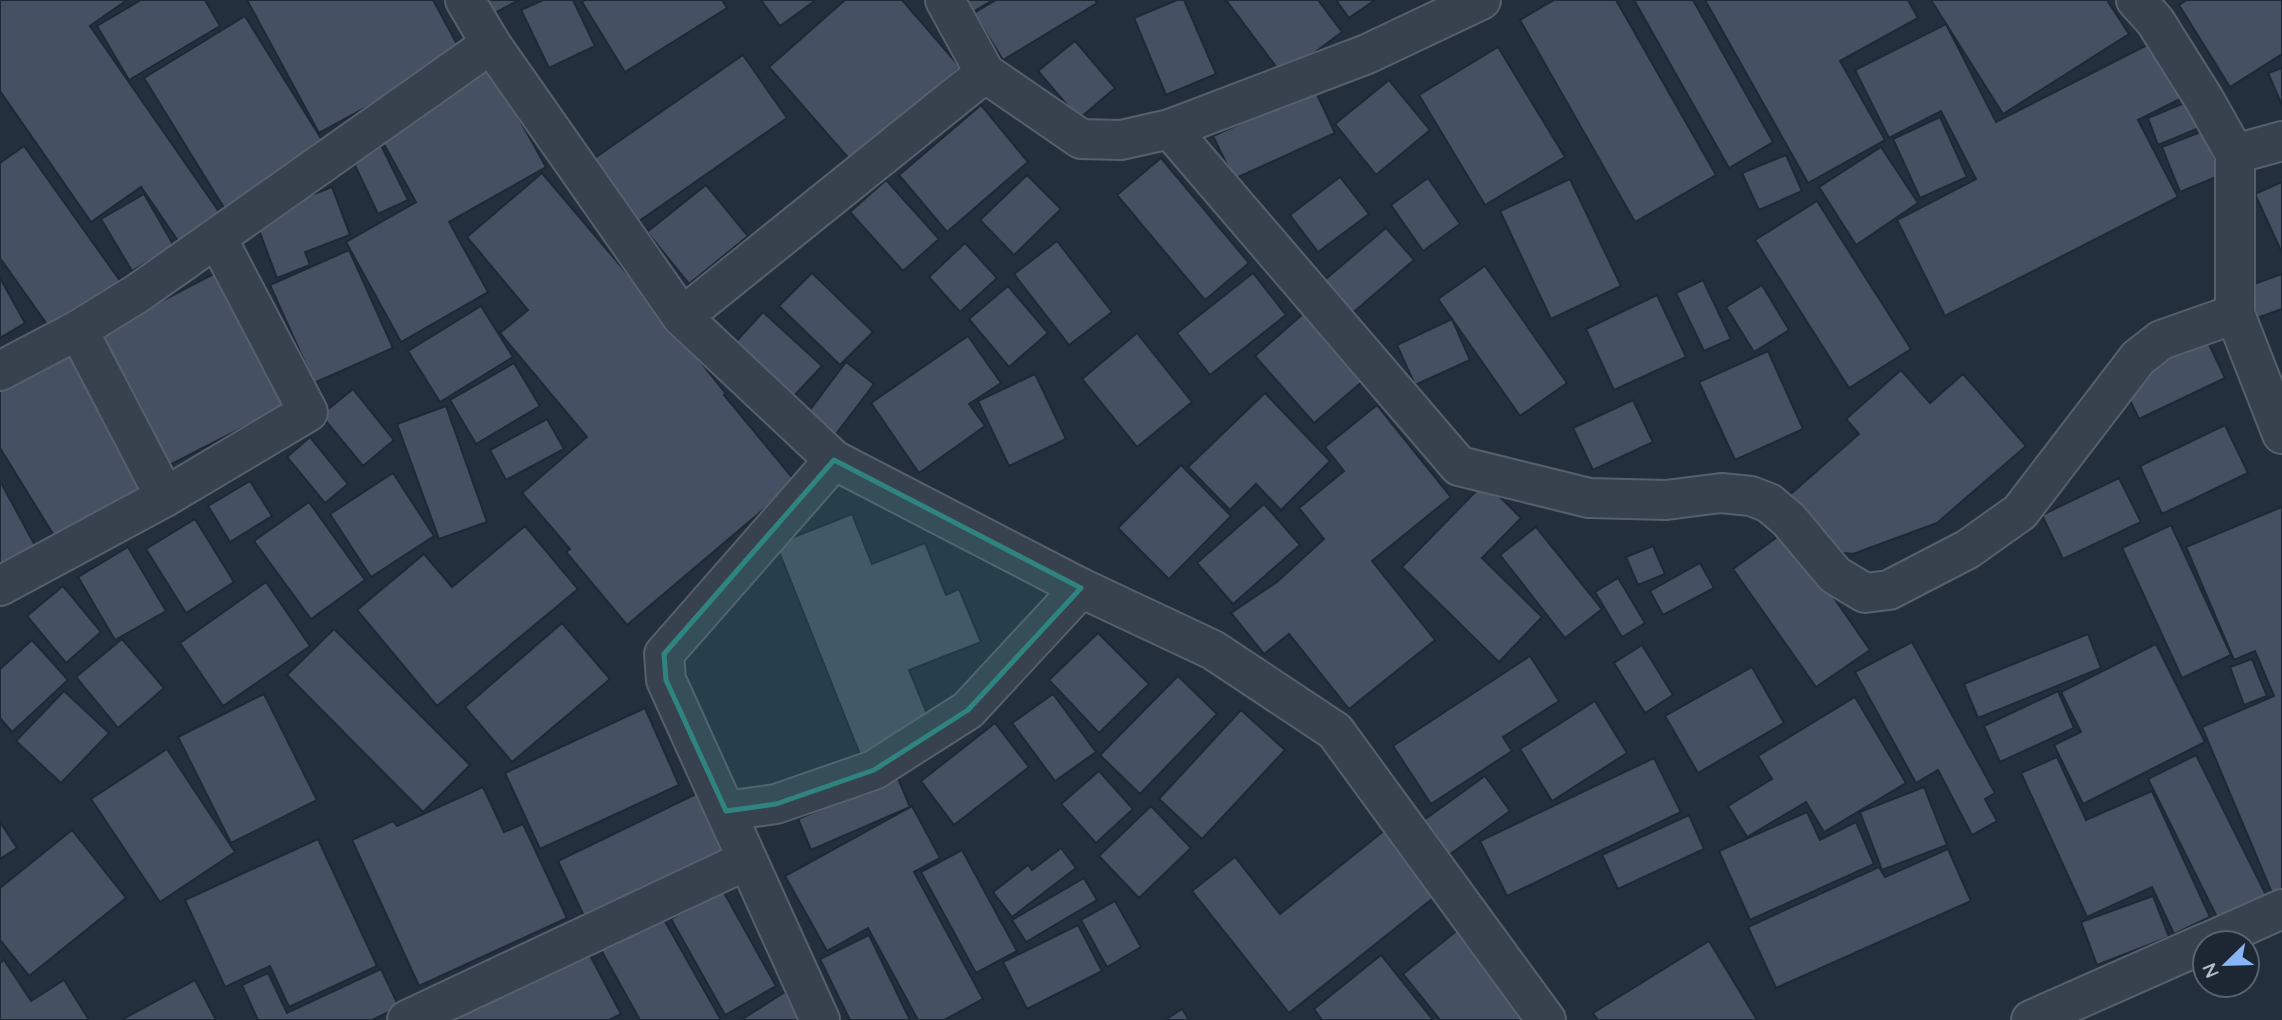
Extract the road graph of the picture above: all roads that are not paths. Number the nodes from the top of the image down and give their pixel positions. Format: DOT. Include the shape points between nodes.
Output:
graph roads {
  1 [pos="465,0"];
  2 [pos="945,0"];
  3 [pos="1481,0"];
  4 [pos="2137,0"];
  5 [pos="491,44"];
  6 [pos="985,73"];
  7 [pos="1170,129"];
  8 [pos="2282,141"];
  9 [pos="2235,154"];
  10 [pos="217,238"];
  11 [pos="2235,314"];
  12 [pos="682,317"];
  13 [pos="78,330"];
  14 [pos="0,370"];
  15 [pos="2282,434"];
  16 [pos="834,460"];
  17 [pos="165,497"];
  18 [pos="0,586"];
  19 [pos="1081,588"];
  20 [pos="726,811"];
  21 [pos="747,860"];
  22 [pos="2282,909"];
  23 [pos="2237,929"];
  24 [pos="2191,949"];
  25 [pos="407,1020"];
  26 [pos="820,1020"];
  27 [pos="1546,1020"];
  28 [pos="2031,1020"];
  1 -- 5 [label="street"];
  2 -- 6 [label="street"];
  3 -- 7 [label="street" via="1367,54"];
  4 -- 9 [label="street" via="2162,32"];
  5 -- 10 [label="street"];
  5 -- 12 [label="street"];
  6 -- 7 [label="street" via="1081,139 1121,140"];
  6 -- 12 [label="street"];
  7 -- 11 [label="street" via="1459,466 1589,498 1751,496 1769,503 1789,520 1835,575 1865,593 1889,590 1968,548 2020,512 2138,358 2161,341"];
  8 -- 9 [label="street"];
  9 -- 11 [label="street"];
  10 -- 13 [label="street"];
  10 -- 17 [label="street" via="308,412"];
  11 -- 15 [label="street"];
  12 -- 16 [label="street"];
  13 -- 14 [label="street"];
  13 -- 17 [label="street"];
  16 -- 19 [label="street"];
  16 -- 20 [label="street" via="664,654 666,680"];
  17 -- 18 [label="street"];
  19 -- 20 [label="street" via="968,710 874,770 776,804"];
  19 -- 27 [label="street" via="1213,650 1335,731"];
  20 -- 21 [label="street"];
  21 -- 25 [label="street"];
  21 -- 26 [label="street"];
  22 -- 23 [label="street"];
  24 -- 28 [label="street"];
}
